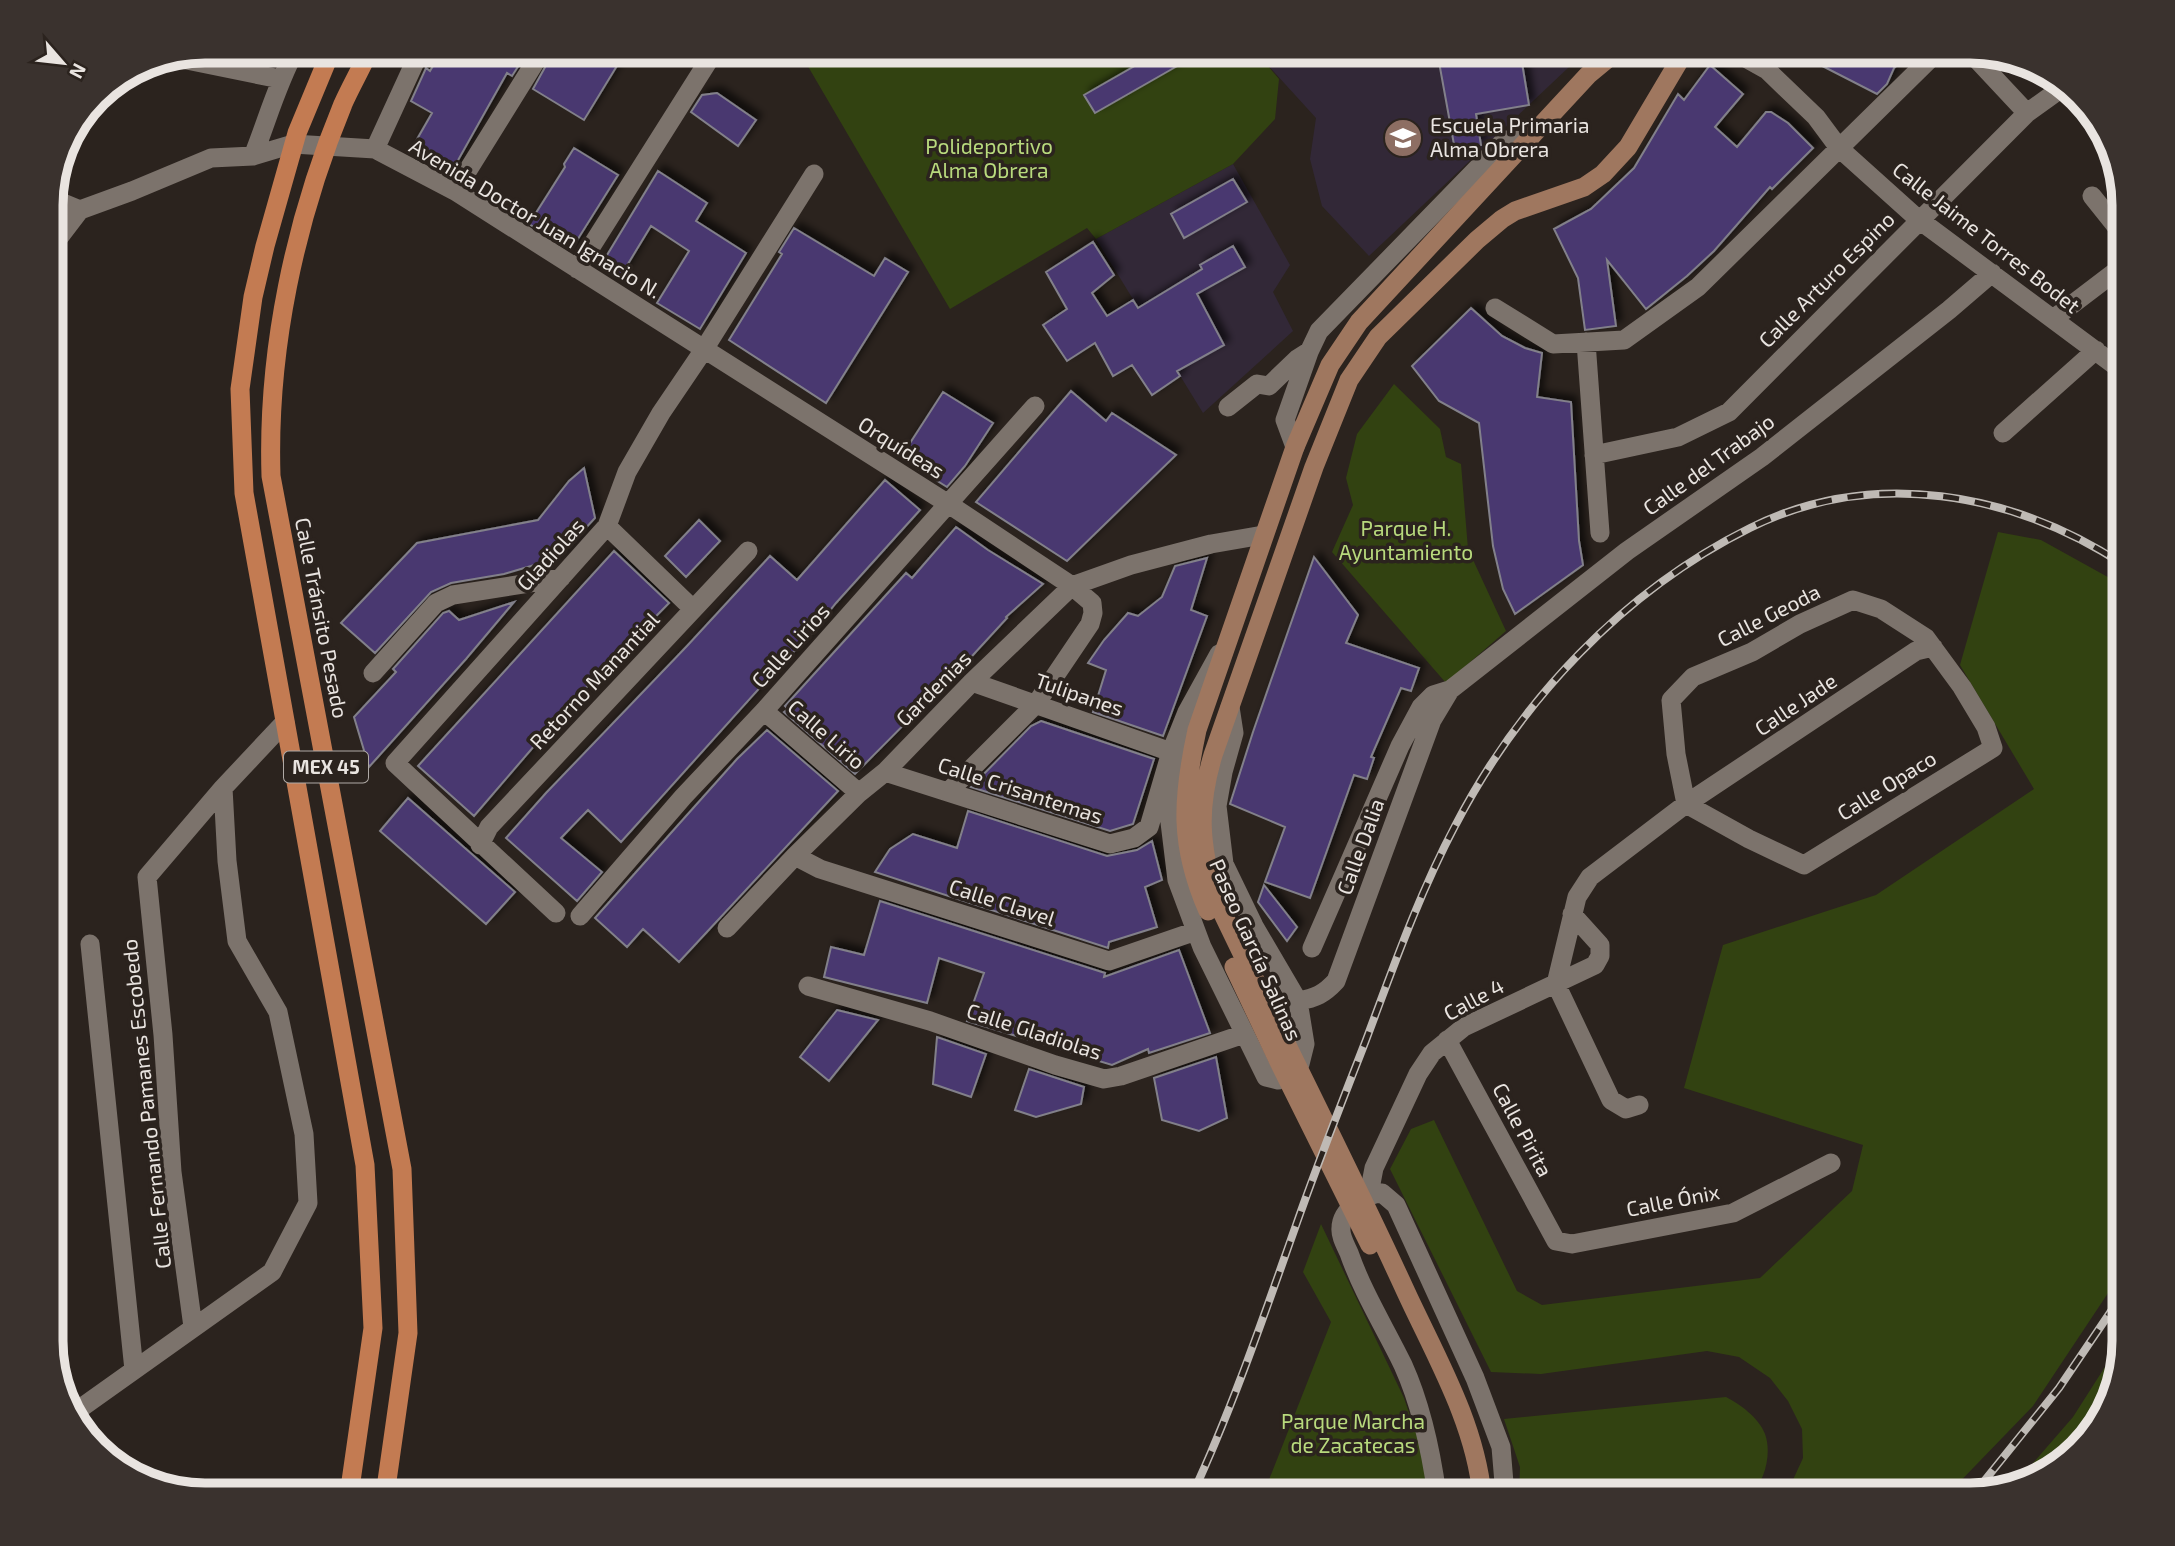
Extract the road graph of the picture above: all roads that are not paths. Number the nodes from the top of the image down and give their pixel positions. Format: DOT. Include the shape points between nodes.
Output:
graph roads {
  1 [pos="202,63"];
  2 [pos="289,63"];
  3 [pos="326,63"];
  4 [pos="363,63"];
  5 [pos="414,63"];
  6 [pos="535,63"];
  7 [pos="707,63"];
  8 [pos="1602,63"];
  9 [pos="1678,63"];
  10 [pos="1754,63"];
  11 [pos="1926,63"];
  12 [pos="1981,64"];
  13 [pos="280,79"];
  14 [pos="2056,92"];
  15 [pos="2027,113"];
  16 [pos="1529,141"];
  17 [pos="293,144"];
  18 [pos="328,144"];
  19 [pos="1839,148"];
  20 [pos="375,149"];
  21 [pos="253,156"];
  22 [pos="814,174"];
  23 [pos="455,191"];
  24 [pos="2092,196"];
  25 [pos="63,203"];
  26 [pos="80,210"];
  27 [pos="1919,219"];
  28 [pos="2112,221"];
  29 [pos="63,232"];
  30 [pos="577,269"];
  31 [pos="1992,273"];
  32 [pos="2112,274"];
  33 [pos="1495,308"];
  34 [pos="2053,319"];
  35 [pos="1586,342"];
  36 [pos="2096,350"];
  37 [pos="704,351"];
  38 [pos="1309,352"];
  39 [pos="2112,363"];
  40 [pos="1035,406"];
  41 [pos="1227,407"];
  42 [pos="2003,433"];
  43 [pos="1295,447"];
  44 [pos="1594,455"];
  45 [pos="950,505"];
  46 [pos="607,526"];
  47 [pos="1600,533"];
  48 [pos="1263,535"];
  49 [pos="748,551"];
  50 [pos="561,578"];
  51 [pos="1072,586"];
  52 [pos="694,609"];
  53 [pos="1226,643"];
  54 [pos="1933,647"];
  55 [pos="373,673"];
  56 [pos="972,682"];
  57 [pos="1450,690"];
  58 [pos="1036,704"];
  59 [pos="1230,707"];
  60 [pos="764,710"];
  61 [pos="285,722"];
  62 [pos="1197,730"];
  63 [pos="1993,748"];
  64 [pos="1171,752"];
  65 [pos="885,772"];
  66 [pos="223,788"];
  67 [pos="948,792"];
  68 [pos="859,793"];
  69 [pos="1686,804"];
  70 [pos="1193,818"];
  71 [pos="480,845"];
  72 [pos="795,856"];
  73 [pos="556,913"];
  74 [pos="1573,914"];
  75 [pos="580,916"];
  76 [pos="727,928"];
  77 [pos="1196,931"];
  78 [pos="90,944"];
  79 [pos="1312,948"];
  80 [pos="1556,985"];
  81 [pos="808,986"];
  82 [pos="1298,1001"];
  83 [pos="1244,1034"];
  84 [pos="1447,1040"];
  85 [pos="1639,1105"];
  86 [pos="1831,1163"];
  87 [pos="1369,1194"];
  88 [pos="1556,1241"];
  89 [pos="194,1327"];
  90 [pos="134,1370"];
  91 [pos="80,1408"];
  92 [pos="351,1483"];
  93 [pos="387,1483"];
  94 [pos="1435,1483"];
  95 [pos="1467,1483"];
  96 [pos="1481,1483"];
  97 [pos="1504,1483"];
  1 -- 13 [label="street"];
  2 -- 13 [label="street"];
  3 -- 17 [label="main road, MEX 45"];
  4 -- 18 [label="main road, Calle Tránsito Pesado / MEX 45"];
  5 -- 20 [label="street"];
  6 -- 23 [label="street"];
  7 -- 30 [label="street"];
  8 -- 16 [label="main road, Paseo García Salinas"];
  9 -- 59 [label="main road, Paseo García Salinas" via="1628,147 1603,174 1584,187 1502,219 1378,337 1349,380 1314,467"];
  10 -- 19 [label="street, Calle Jaime Torres Bodet" via="1816,117"];
  11 -- 19 [label="street"];
  12 -- 15 [label="street"];
  13 -- 21 [label="street"];
  14 -- 15 [label="street, Calle Arturo Espino"];
  15 -- 27 [label="street, Calle Arturo Espino"];
  16 -- 38 [label="street" via="1505,140 1335,313"];
  16 -- 43 [label="main road, Paseo García Salinas" via="1359,322 1330,365"];
  17 -- 18 [label="street, Avenida Doctor Juan Ignacio N."];
  17 -- 21 [label="street, Avenida Doctor Juan Ignacio N."];
  17 -- 61 [label="main road, MEX 45" via="256,284 240,388 244,493"];
  18 -- 20 [label="street, Avenida Doctor Juan Ignacio N."];
  18 -- 93 [label="main road, Calle Tránsito Pesado / MEX 45" via="287,286 274,385 271,468 402,1169 408,1334"];
  19 -- 27 [label="street, Calle Jaime Torres Bodet"];
  19 -- 35 [label="street" via="1698,288 1624,340"];
  20 -- 23 [label="street, Avenida Doctor Juan Ignacio N."];
  21 -- 26 [label="street, Avenida Doctor Juan Ignacio N." via="211,158"];
  22 -- 37 [label="street, Gladiolas"];
  23 -- 30 [label="street, Avenida Doctor Juan Ignacio N."];
  24 -- 28 [label="street"];
  25 -- 26 [label="street"];
  26 -- 29 [label="street"];
  27 -- 31 [label="street, Calle Jaime Torres Bodet"];
  27 -- 44 [label="street, Calle Arturo Espino" via="1729,412 1678,437"];
  30 -- 37 [label="street, Avenida Doctor Juan Ignacio N."];
  31 -- 34 [label="street, Calle Jaime Torres Bodet"];
  31 -- 57 [label="street, Calle del Trabajo" via="1762,457 1627,551"];
  32 -- 34 [label="street"];
  33 -- 35 [label="street" via="1553,344"];
  34 -- 36 [label="street, Calle Jaime Torres Bodet"];
  35 -- 44 [label="street"];
  36 -- 39 [label="street, Calle Jaime Torres Bodet"];
  36 -- 42 [label="street"];
  37 -- 45 [label="street, Orquídeas"];
  37 -- 46 [label="street, Gladiolas" via="627,472"];
  38 -- 41 [label="street" via="1269,386 1257,384"];
  38 -- 43 [label="street" via="1285,420"];
  40 -- 45 [label="street, Calle Lirios"];
  43 -- 48 [label="main road, Paseo García Salinas"];
  44 -- 47 [label="street"];
  45 -- 51 [label="street, Orquídeas"];
  45 -- 60 [label="street, Calle Lirios"];
  46 -- 50 [label="street, Gladiolas"];
  46 -- 52 [label="street"];
  48 -- 51 [label="street, Gardenias" via="1132,565"];
  48 -- 53 [label="main road, Paseo García Salinas"];
  49 -- 52 [label="street, Retorno Manantial"];
  50 -- 55 [label="street" via="453,595 436,603"];
  50 -- 71 [label="street, Gladiolas" via="395,763"];
  51 -- 56 [label="street, Gardenias"];
  51 -- 58 [label="street, Orquídeas" via="1092,603 1090,624"];
  52 -- 71 [label="street, Retorno Manantial" via="489,827"];
  53 -- 62 [label="main road, Paseo García Salinas"];
  53 -- 64 [label="street, Calle Crisantemas"];
  54 -- 63 [label="street, Calle Geoda" via="1986,727"];
  54 -- 69 [label="street, Calle Jade" via="1916,651"];
  54 -- 69 [label="street, Calle Geoda" via="1904,622 1853,600 1693,677 1671,700"];
  56 -- 58 [label="street, Tulipanes"];
  56 -- 65 [label="street, Gardenias"];
  57 -- 79 [label="street" via="1433,695 1421,707"];
  57 -- 82 [label="street, Calle Dalia" via="1432,720 1335,981 1325,993"];
  58 -- 64 [label="street, Tulipanes"];
  58 -- 67 [label="street"];
  59 -- 70 [label="main road, Paseo García Salinas"];
  59 -- 82 [label="street" via="1234,733 1217,806 1224,864"];
  60 -- 68 [label="street, Calle Lirio"];
  60 -- 75 [label="street, Calle Lirios"];
  61 -- 66 [label="street"];
  61 -- 92 [label="main road, MEX 45" via="365,1165 373,1328"];
  62 -- 70 [label="main road, Paseo García Salinas" via="1185,795"];
  62 -- 77 [label="street" via="1178,763 1169,814 1177,880"];
  63 -- 69 [label="street, Calle Opaco" via="1804,864"];
  64 -- 67 [label="street, Calle Crisantemas" via="1149,827 1134,838 1110,845"];
  65 -- 67 [label="street, Calle Crisantemas"];
  65 -- 68 [label="street, Gardenias"];
  66 -- 89 [label="street, Calle Fernando Pamanes Escobedo" via="147,877 172,1172"];
  66 -- 89 [label="street" via="237,941 278,1012 304,1135 309,1203 272,1272"];
  68 -- 72 [label="street, Gardenias"];
  69 -- 74 [label="street, Calle Jade" via="1590,877"];
  70 -- 95 [label="main road, Paseo García Salinas" via="1196,883 1444,1404"];
  70 -- 96 [label="main road, Paseo García Salinas" via="1214,895 1441,1367 1472,1444"];
  71 -- 73 [label="street"];
  72 -- 76 [label="street, Gardenias"];
  72 -- 77 [label="street, Calle Clavel" via="820,869 1109,961"];
  74 -- 80 [label="street, Calle Jade"];
  74 -- 80 [label="street, Calle 4" via="1600,945 1600,956 1595,965"];
  77 -- 83 [label="street"];
  78 -- 90 [label="street"];
  80 -- 84 [label="street, Calle 4" via="1464,1027"];
  80 -- 85 [label="street" via="1611,1100 1626,1109"];
  81 -- 83 [label="street, Calle Gladiolas" via="1104,1079"];
  82 -- 83 [label="street" via="1304,1054 1300,1064 1278,1080 1266,1077"];
  84 -- 87 [label="street, Calle 4" via="1418,1074 1374,1168"];
  84 -- 88 [label="street, Calle Pirita"];
  86 -- 88 [label="street, Calle Ónix" via="1733,1213 1572,1244"];
  87 -- 94 [label="street" via="1354,1205 1340,1231 1364,1292 1410,1384 1430,1445"];
  87 -- 97 [label="street" via="1382,1194 1396,1205 1475,1378 1501,1447"];
  89 -- 90 [label="street"];
  90 -- 91 [label="street"];
}
